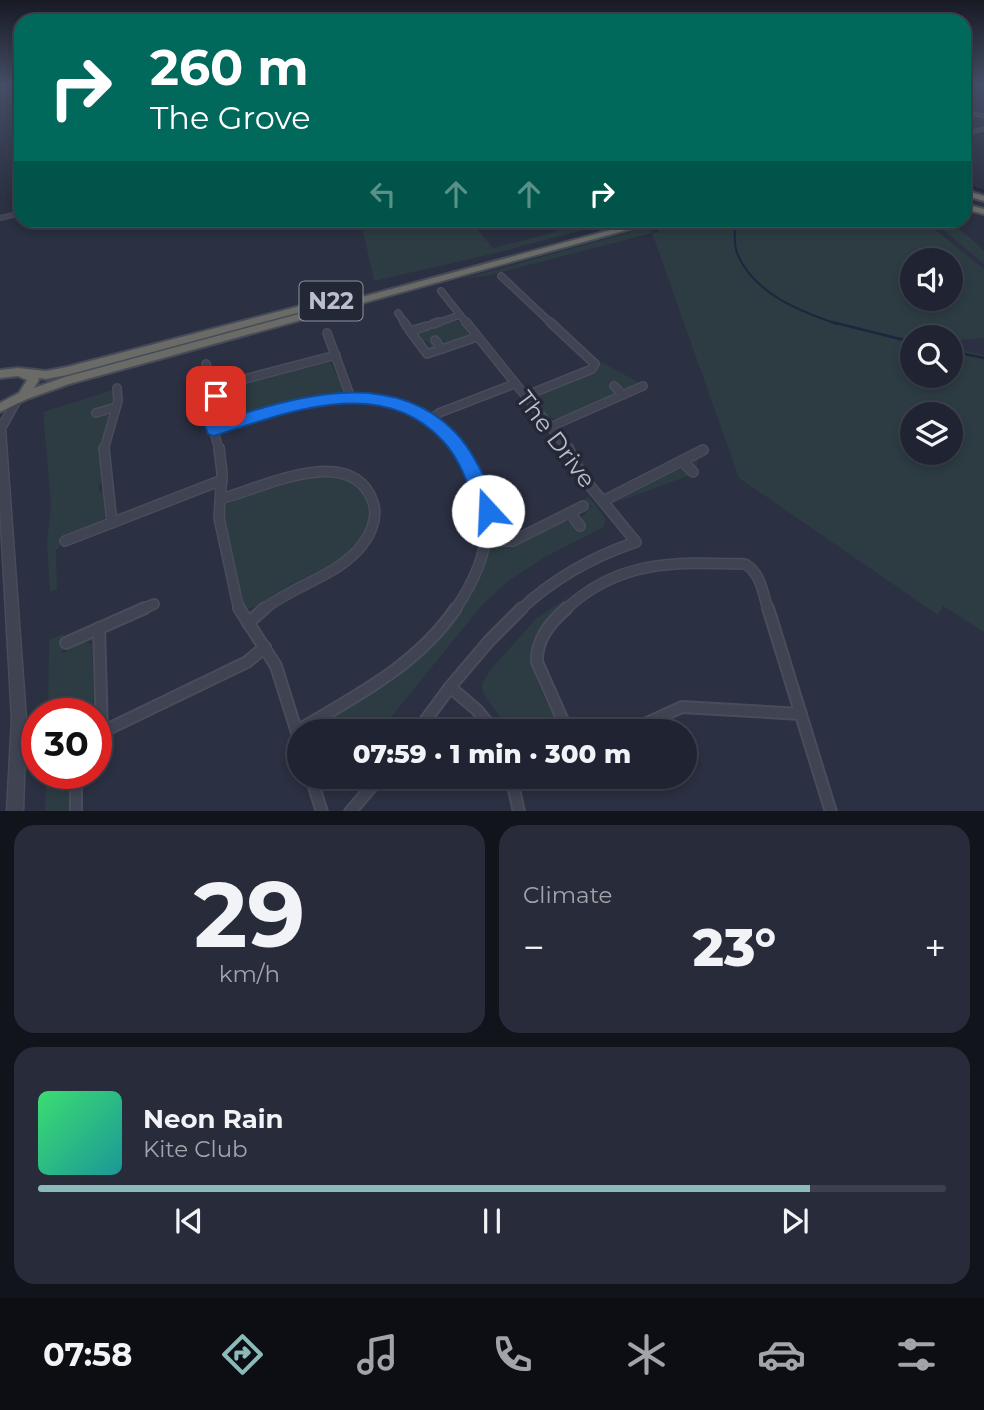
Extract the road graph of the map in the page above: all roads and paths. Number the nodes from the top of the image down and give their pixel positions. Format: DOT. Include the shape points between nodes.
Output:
graph roads {
  1 [pos="605,228"];
  2 [pos="629,228"];
  3 [pos="501,276"];
  4 [pos="442,291"];
  5 [pos="398,313"];
  6 [pos="460,315"];
  7 [pos="410,331"];
  8 [pos="327,334"];
  9 [pos="477,338"];
  10 [pos="435,340"];
  11 [pos="442,349"];
  12 [pos="336,355"];
  13 [pos="206,363"];
  14 [pos="27,373"];
  15 [pos="0,374"];
  16 [pos="514,384"];
  17 [pos="614,386"];
  18 [pos="643,386"];
  19 [pos="214,387"];
  20 [pos="117,388"];
  21 [pos="623,395"];
  22 [pos="525,396"];
  23 [pos="20,397"];
  24 [pos="351,398"];
  25 [pos="116,407"];
  26 [pos="0,408"];
  27 [pos="96,413"];
  28 [pos="430,420"];
  29 [pos="1,427"];
  30 [pos="550,427"];
  31 [pos="214,429"];
  32 [pos="703,450"];
  33 [pos="682,461"];
  34 [pos="693,472"];
  35 [pos="222,481"];
  36 [pos="221,499"];
  37 [pos="603,501"];
  38 [pos="583,506"];
  39 [pos="570,513"];
  40 [pos="112,523"];
  41 [pos="580,526"];
  42 [pos="65,541"];
  43 [pos="487,541"];
  44 [pos="154,604"];
  45 [pos="248,623"];
  46 [pos="99,628"];
  47 [pos="66,643"];
  48 [pos="265,646"];
  49 [pos="450,687"];
  50 [pos="99,698"];
  51 [pos="801,715"];
  52 [pos="293,719"];
  53 [pos="322,719"];
  54 [pos="427,719"];
  55 [pos="484,719"];
  56 [pos="562,719"];
  57 [pos="656,719"];
  58 [pos="112,728"];
  59 [pos="76,789"];
  60 [pos="316,789"];
  61 [pos="370,789"];
  62 [pos="514,789"];
  63 [pos="15,811"];
  64 [pos="76,811"];
  65 [pos="323,811"];
  66 [pos="351,811"];
  67 [pos="519,811"];
  68 [pos="831,811"];
  1 -- 14 [label="highway, N22" via="132,355 46,375"];
  2 -- 23 [label="highway, N22"];
  3 -- 22 [label="street" via="595,364"];
  4 -- 6 [label="street"];
  5 -- 7 [label="street"];
  6 -- 7 [label="street"];
  6 -- 9 [label="street"];
  7 -- 11 [label="street" via="425,353"];
  8 -- 12 [label="street"];
  9 -- 11 [label="street"];
  9 -- 16 [label="street"];
  10 -- 11 [label="street"];
  12 -- 19 [label="street"];
  12 -- 24 [label="street"];
  13 -- 19 [label="street"];
  14 -- 15 [label="highway, N22"];
  14 -- 23 [label="highway" via="33,380"];
  16 -- 22 [label="street, The Drive"];
  16 -- 28 [label="street, The Drive"];
  17 -- 21 [label="street"];
  18 -- 21 [label="street"];
  19 -- 31 [label="street" via="210,416"];
  20 -- 25 [label="street"];
  21 -- 30 [label="street"];
  22 -- 30 [label="street, The Drive"];
  23 -- 26 [label="highway, N22"];
  23 -- 29 [label="street"];
  24 -- 28 [label="street" via="394,404"];
  24 -- 31 [label="street" via="285,406"];
  25 -- 27 [label="street"];
  25 -- 40 [label="street" via="104,445"];
  28 -- 43 [label="street" via="449,436 483,491"];
  29 -- 63 [label="street" via="19,719"];
  30 -- 37 [label="street, The Drive"];
  31 -- 35 [label="street"];
  32 -- 33 [label="street"];
  33 -- 34 [label="street"];
  33 -- 37 [label="street"];
  35 -- 36 [label="street"];
  35 -- 40 [label="street"];
  36 -- 45 [label="street" via="219,517 239,610"];
  36 -- 45 [label="street" via="301,473 333,470 360,480 375,503 373,526 351,558 282,595"];
  37 -- 49 [label="street, The Drive" via="636,541 586,563 532,598 500,627"];
  38 -- 39 [label="street"];
  39 -- 41 [label="street"];
  39 -- 43 [label="street" via="513,541"];
  40 -- 42 [label="street"];
  43 -- 53 [label="street" via="459,604 432,639"];
  44 -- 46 [label="street"];
  45 -- 48 [label="street"];
  46 -- 47 [label="street"];
  46 -- 50 [label="street"];
  48 -- 52 [label="street"];
  48 -- 58 [label="street" via="247,662"];
  49 -- 54 [label="street"];
  49 -- 55 [label="street"];
  51 -- 56 [label="street" via="756,571 745,564 665,562 632,569 578,595 543,634 537,662"];
  51 -- 57 [label="street" via="682,707"];
  51 -- 68 [label="street"];
  59 -- 64 [label="street"];
  60 -- 65 [label="street"];
  61 -- 66 [label="street"];
  62 -- 67 [label="street"];
}
